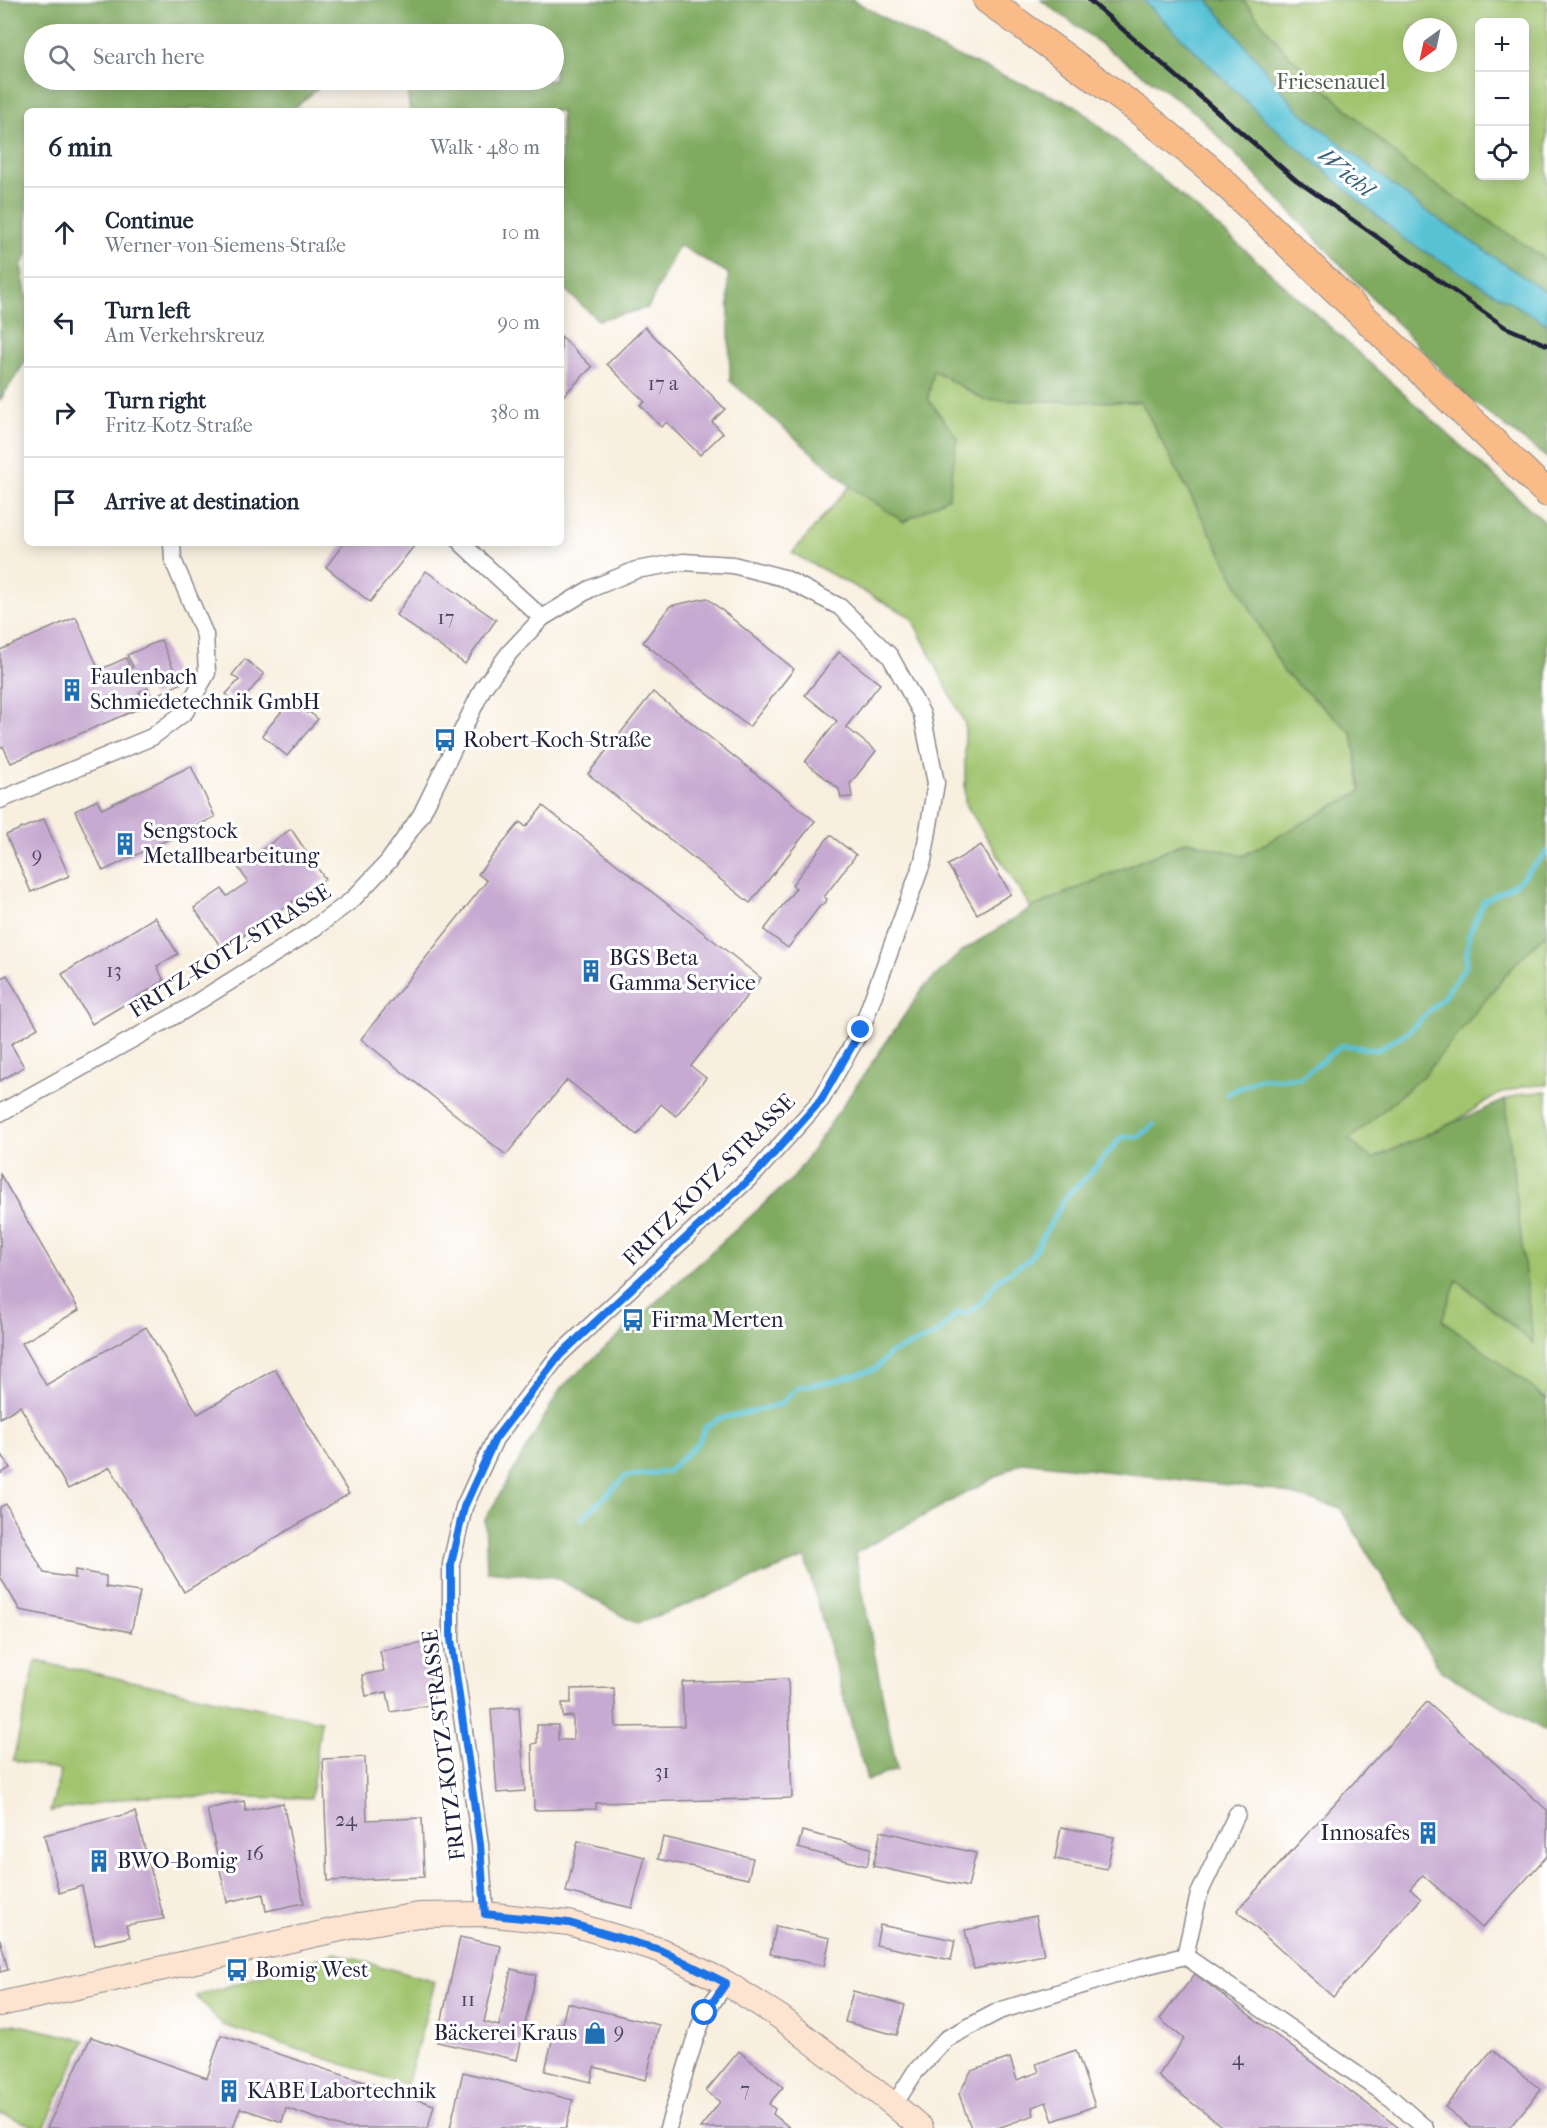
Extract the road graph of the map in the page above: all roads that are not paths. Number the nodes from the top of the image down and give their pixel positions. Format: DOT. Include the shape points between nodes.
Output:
graph roads {
  1 [pos="987,0"];
  2 [pos="1477,426"];
  3 [pos="1547,480"];
  4 [pos="1547,493"];
  5 [pos="172,546"];
  6 [pos="464,546"];
  7 [pos="542,618"];
  8 [pos="0,800"];
  9 [pos="0,1113"];
  10 [pos="1237,1814"];
  11 [pos="485,1914"];
  12 [pos="1185,1956"];
  13 [pos="726,1983"];
  14 [pos="0,2004"];
  15 [pos="894,2105"];
  16 [pos="669,2128"];
  17 [pos="921,2128"];
  18 [pos="1425,2128"];
  1 -- 2 [label="main road" via="1138,110 1209,168"];
  2 -- 3 [label="main road"];
  2 -- 4 [label="main road"];
  5 -- 8 [label="street" via="173,560 205,634 207,673 186,712 152,737"];
  6 -- 7 [label="street"];
  7 -- 9 [label="street, FRITZ-KOTZ-STRASSE" via="483,688 421,815 388,861 352,900 309,932 183,1011"];
  7 -- 11 [label="street, FRITZ-KOTZ-STRASSE" via="590,589 636,570 683,562 733,565 784,578 840,607 890,656 922,714 936,783 923,861 861,1030 821,1100 758,1171 560,1355 495,1439 464,1507 451,1564 451,1639 480,1844"];
  10 -- 12 [label="street" via="1199,1894"];
  11 -- 13 [label="street" via="569,1923 660,1950"];
  11 -- 14 [label="street" via="419,1915 359,1925"];
  12 -- 15 [label="street" via="999,2011 946,2039 915,2072"];
  12 -- 18 [label="street" via="1391,2098"];
  13 -- 15 [label="street" via="780,2017"];
  13 -- 16 [label="street" via="705,2013"];
  15 -- 17 [label="street"];
}
